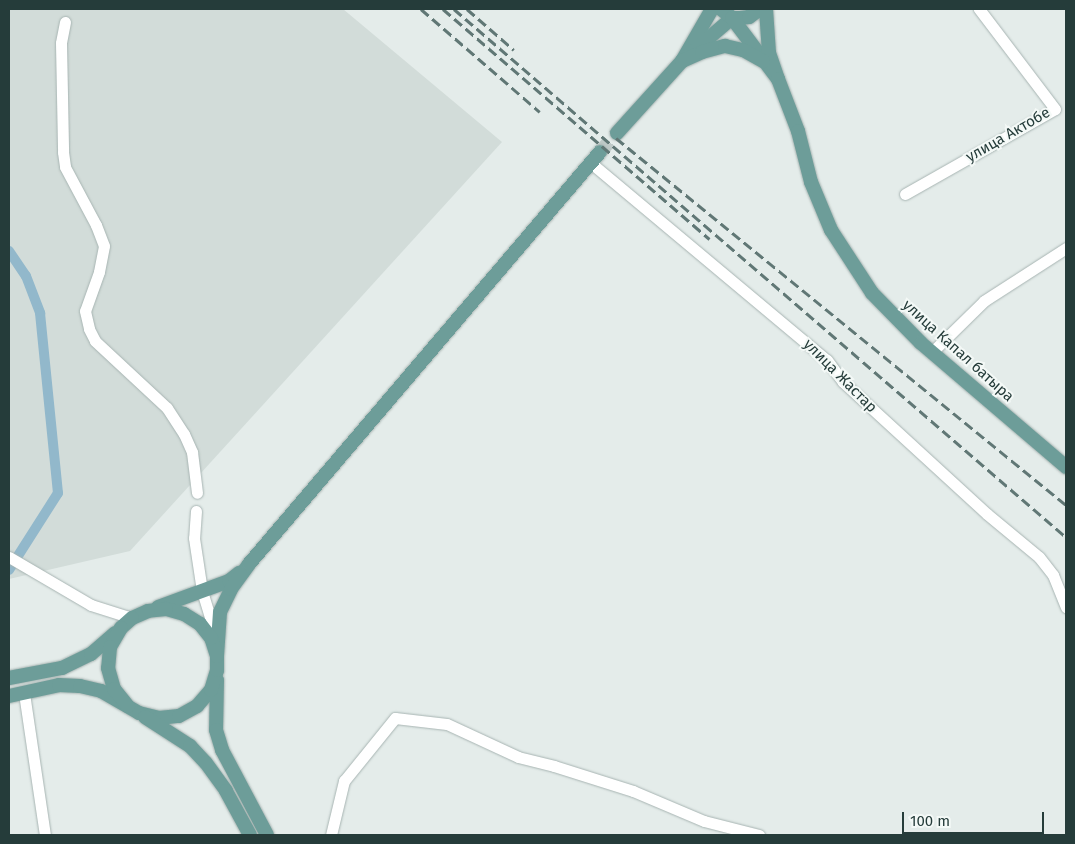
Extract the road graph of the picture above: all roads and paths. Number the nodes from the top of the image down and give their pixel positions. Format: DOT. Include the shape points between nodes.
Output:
graph roads {
  1 [pos="702,9"];
  2 [pos="712,9"];
  3 [pos="721,9"];
  4 [pos="760,9"];
  5 [pos="766,9"];
  6 [pos="979,9"];
  7 [pos="732,18"];
  8 [pos="65,22"];
  9 [pos="698,34"];
  10 [pos="682,61"];
  11 [pos="763,61"];
  12 [pos="778,79"];
  13 [pos="617,133"];
  14 [pos="600,152"];
  15 [pos="591,163"];
  16 [pos="905,194"];
  17 [pos="1066,248"];
  18 [pos="932,352"];
  19 [pos="1066,467"];
  20 [pos="197,493"];
  21 [pos="196,511"];
  22 [pos="9,557"];
  23 [pos="249,564"];
  24 [pos="202,591"];
  25 [pos="1066,608"];
  26 [pos="148,612"];
  27 [pos="132,618"];
  28 [pos="121,628"];
  29 [pos="215,651"];
  30 [pos="217,670"];
  31 [pos="9,678"];
  32 [pos="24,693"];
  33 [pos="9,696"];
  34 [pos="133,709"];
  35 [pos="240,783"];
  36 [pos="226,791"];
  37 [pos="45,835"];
  38 [pos="250,835"];
  39 [pos="267,835"];
  40 [pos="331,835"];
  41 [pos="759,835"];
  1 -- 9 [label="main road"];
  2 -- 9 [label="main road"];
  3 -- 7 [label="main road, улица Капал батыра"];
  4 -- 7 [label="main road" via="749,17"];
  5 -- 12 [label="main road, улица Капал батыра" via="769,53"];
  6 -- 16 [label="street, улица Актобе" via="1055,109"];
  7 -- 10 [label="main road"];
  7 -- 11 [label="main road, улица Капал батыра"];
  8 -- 20 [label="street" via="61,43 65,167 104,246 85,311 89,329 96,341 167,408 192,452"];
  9 -- 10 [label="main road"];
  10 -- 11 [label="main road" via="725,46 743,50"];
  10 -- 13 [label="main road"];
  11 -- 12 [label="main road, улица Капал батыра"];
  12 -- 18 [label="main road, улица Капал батыра" via="798,131 811,182 831,230 872,293"];
  14 -- 15 [label="main road"];
  15 -- 23 [label="main road"];
  15 -- 25 [label="street, улица Жастар" via="827,360 844,382 1039,557 1053,575"];
  17 -- 18 [label="street" via="984,301"];
  18 -- 19 [label="main road, улица Капал батыра"];
  21 -- 24 [label="street" via="194,538"];
  22 -- 27 [label="street" via="91,605"];
  23 -- 24 [label="main road" via="229,581"];
  23 -- 29 [label="main road" via="220,612"];
  24 -- 26 [label="main road"];
  24 -- 29 [label="street" via="213,626"];
  26 -- 27 [label="main road"];
  26 -- 29 [label="main road" via="166,609 184,614 200,624 211,638"];
  27 -- 28 [label="main road"];
  28 -- 31 [label="main road" via="91,654 62,668"];
  28 -- 34 [label="main road" via="110,647 108,668 114,689"];
  29 -- 30 [label="main road"];
  30 -- 34 [label="main road" via="211,690 197,706 179,716 158,718"];
  30 -- 35 [label="main road" via="216,730 222,750"];
  32 -- 33 [label="main road"];
  32 -- 34 [label="main road" via="59,686 80,686 101,691"];
  32 -- 37 [label="street"];
  34 -- 36 [label="main road" via="190,746"];
  35 -- 36 [label="main road"];
  35 -- 39 [label="main road"];
  36 -- 38 [label="main road"];
  40 -- 41 [label="street" via="344,781 395,718 447,724 518,757 633,791 704,821"];
}
